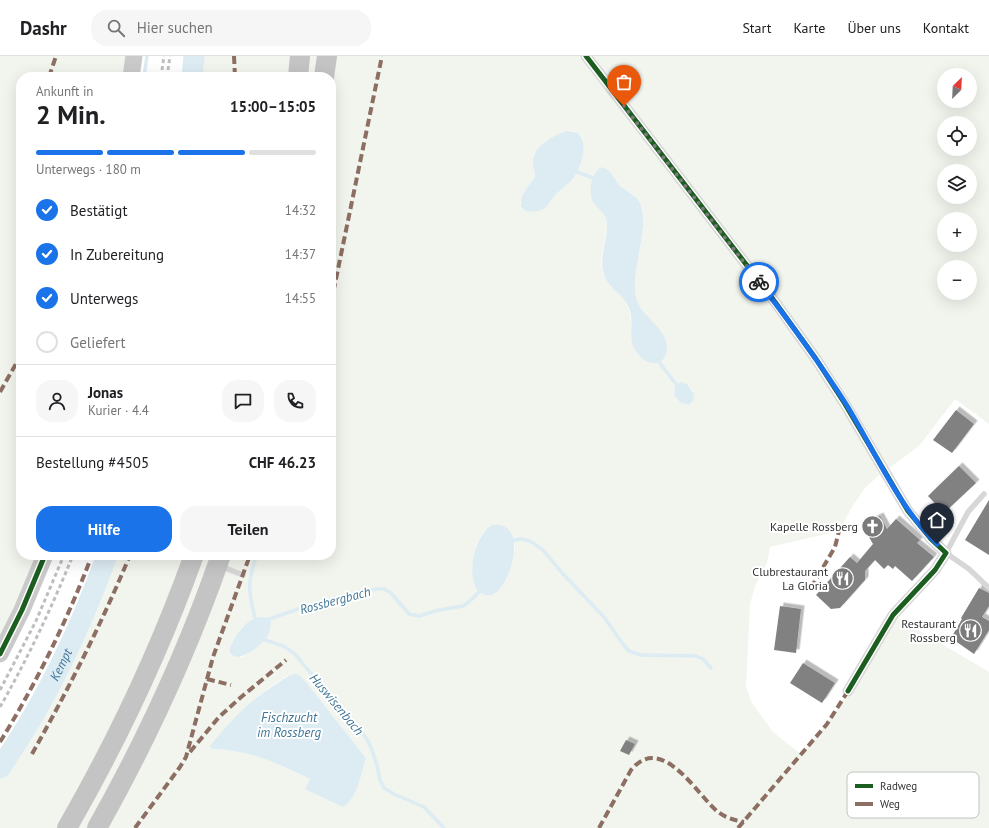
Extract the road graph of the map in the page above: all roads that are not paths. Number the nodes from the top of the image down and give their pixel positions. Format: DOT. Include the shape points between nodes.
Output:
graph roads {
  1 [pos="134,56"];
  2 [pos="300,56"];
  3 [pos="326,56"];
  4 [pos="586,56"];
  5 [pos="132,72"];
  6 [pos="298,72"];
  7 [pos="324,72"];
  8 [pos="984,494"];
  9 [pos="946,553"];
  10 [pos="43,560"];
  11 [pos="192,560"];
  12 [pos="220,560"];
  13 [pos="243,575"];
  14 [pos="989,588"];
  15 [pos="0,654"];
  16 [pos="848,691"];
  17 [pos="67,828"];
  18 [pos="97,828"];
  1 -- 5 [label="main road"];
  2 -- 6 [label="highway"];
  3 -- 7 [label="highway"];
  4 -- 9 [label="street" via="816,359 846,404 908,512"];
  8 -- 9 [label="lane" via="968,512"];
  9 -- 14 [label="lane" via="970,569"];
  9 -- 16 [label="street" via="938,566 893,615"];
  10 -- 15 [label="main road"];
  11 -- 17 [label="highway" via="142,683"];
  12 -- 13 [label="lane"];
  12 -- 18 [label="highway" via="162,700"];
}
